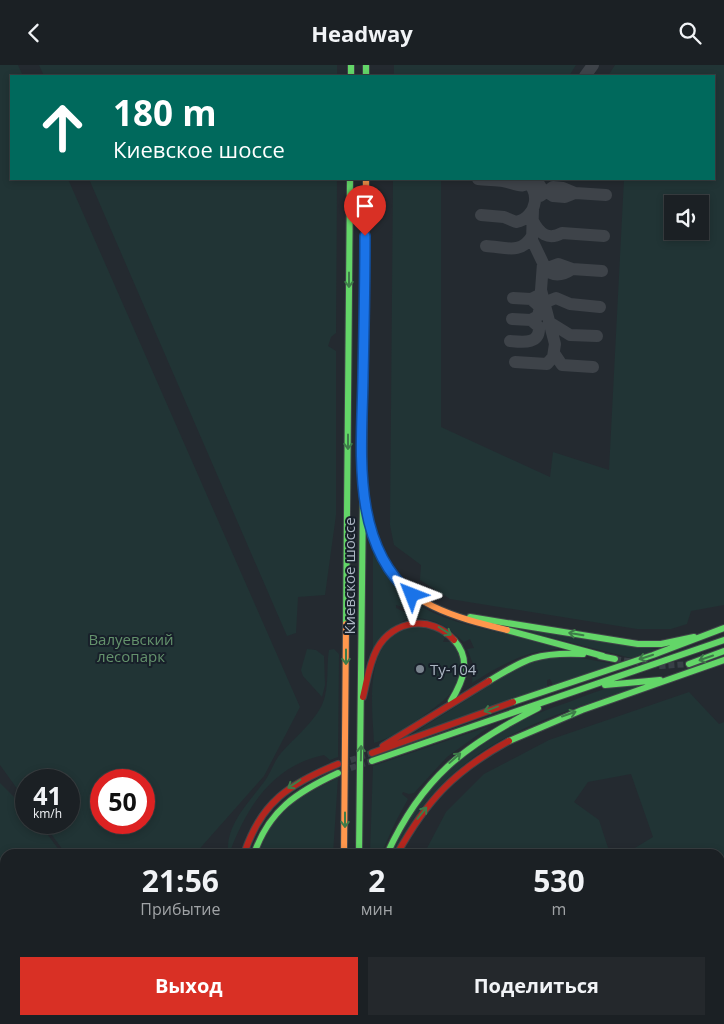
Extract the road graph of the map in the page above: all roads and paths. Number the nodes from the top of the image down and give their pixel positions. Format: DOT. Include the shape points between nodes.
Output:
graph roads {
  1 [pos="350,180"];
  2 [pos="366,180"];
  3 [pos="362,483"];
  4 [pos="444,613"];
  5 [pos="724,628"];
  6 [pos="710,633"];
  7 [pos="724,640"];
  8 [pos="724,651"];
  9 [pos="602,656"];
  10 [pos="616,659"];
  11 [pos="724,660"];
  12 [pos="688,664"];
  13 [pos="668,679"];
  14 [pos="587,688"];
  15 [pos="556,698"];
  16 [pos="362,704"];
  17 [pos="446,706"];
  18 [pos="372,761"];
  19 [pos="338,764"];
  20 [pos="338,773"];
  21 [pos="246,849"];
  22 [pos="256,849"];
  23 [pos="344,849"];
  24 [pos="359,849"];
  25 [pos="390,849"];
  26 [pos="400,849"];
  1 -- 23 [label="main road, Киевское шоссе, one-way"];
  2 -- 3 [label="main road, Киевское шоссе"];
  3 -- 4 [label="main road" via="376,544 386,567 412,595"];
  3 -- 16 [label="main road, Киевское шоссе"];
  6 -- 4 [label="main road, one-way" via="665,644 638,645"];
  4 -- 9 [label="main road"];
  5 -- 6 [label="main road"];
  6 -- 17 [label="main road, one-way" via="372,753"];
  7 -- 14 [label="main road"];
  8 -- 12 [label="main road, one-way"];
  9 -- 10 [label="main road"];
  9 -- 17 [label="main road" via="564,652 523,660"];
  11 -- 13 [label="main road"];
  13 -- 14 [label="main road"];
  26 -- 13 [label="main road, one-way" via="410,828 444,786 484,753 554,719"];
  14 -- 15 [label="main road"];
  15 -- 18 [label="main road"];
  25 -- 15 [label="main road, one-way" via="410,809 443,769 493,730"];
  16 -- 17 [label="main road, one-way" via="373,659 383,641 399,627 422,623 448,633 464,654 464,681"];
  24 -- 16 [label="main road, Киевское шоссе, one-way"];
  19 -- 21 [label="main road, one-way" via="298,781 276,797 258,820"];
  20 -- 22 [label="main road" via="309,786 285,803 265,827"];
}
